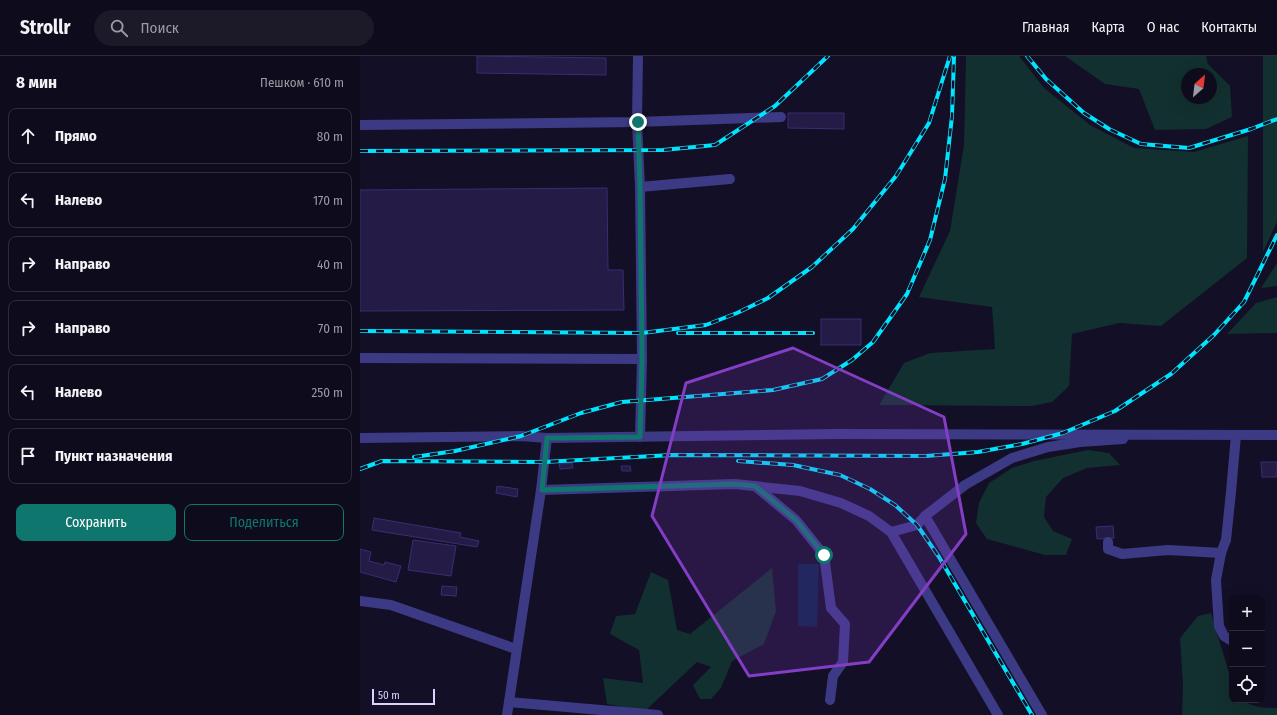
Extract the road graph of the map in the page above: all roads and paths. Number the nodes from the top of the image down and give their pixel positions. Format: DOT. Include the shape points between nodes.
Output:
graph roads {
  1 [pos="638,56"];
  2 [pos="781,117"];
  3 [pos="638,122"];
  4 [pos="360,125"];
  5 [pos="730,179"];
  6 [pos="640,187"];
  7 [pos="360,358"];
  8 [pos="642,359"];
  9 [pos="1154,434"];
  10 [pos="1236,435"];
  11 [pos="1277,435"];
  12 [pos="640,437"];
  13 [pos="360,438"];
  14 [pos="547,438"];
  15 [pos="755,486"];
  16 [pos="542,490"];
  17 [pos="925,516"];
  18 [pos="891,532"];
  19 [pos="1108,542"];
  20 [pos="1221,552"];
  21 [pos="360,601"];
  22 [pos="1229,639"];
  23 [pos="516,649"];
  24 [pos="830,700"];
  25 [pos="509,702"];
  26 [pos="507,715"];
  27 [pos="658,715"];
  28 [pos="998,715"];
  29 [pos="1042,715"];
  1 -- 3 [label="street"];
  2 -- 3 [label="street"];
  3 -- 4 [label="street"];
  3 -- 6 [label="street"];
  5 -- 6 [label="street"];
  6 -- 8 [label="street"];
  7 -- 8 [label="street"];
  8 -- 12 [label="street"];
  9 -- 10 [label="street"];
  9 -- 12 [label="street"];
  9 -- 17 [label="street" via="1113,441 1054,446 1012,458 965,485"];
  10 -- 11 [label="street"];
  10 -- 20 [label="street" via="1226,540"];
  12 -- 14 [label="street"];
  13 -- 14 [label="street"];
  14 -- 16 [label="street"];
  15 -- 16 [label="street" via="735,484"];
  15 -- 18 [label="street" via="800,491 840,503 869,516"];
  15 -- 24 [label="street" via="796,520 824,555 831,608 845,624 842,662 833,676"];
  16 -- 23 [label="street"];
  17 -- 18 [label="street" via="917,525"];
  17 -- 29 [label="street"];
  18 -- 28 [label="street"];
  19 -- 20 [label="street" via="1108,549 1122,554 1168,550"];
  20 -- 22 [label="street" via="1216,580 1219,626 1224,636"];
  21 -- 23 [label="street" via="391,605"];
  23 -- 25 [label="street"];
  25 -- 26 [label="street"];
  25 -- 27 [label="street"];
}
